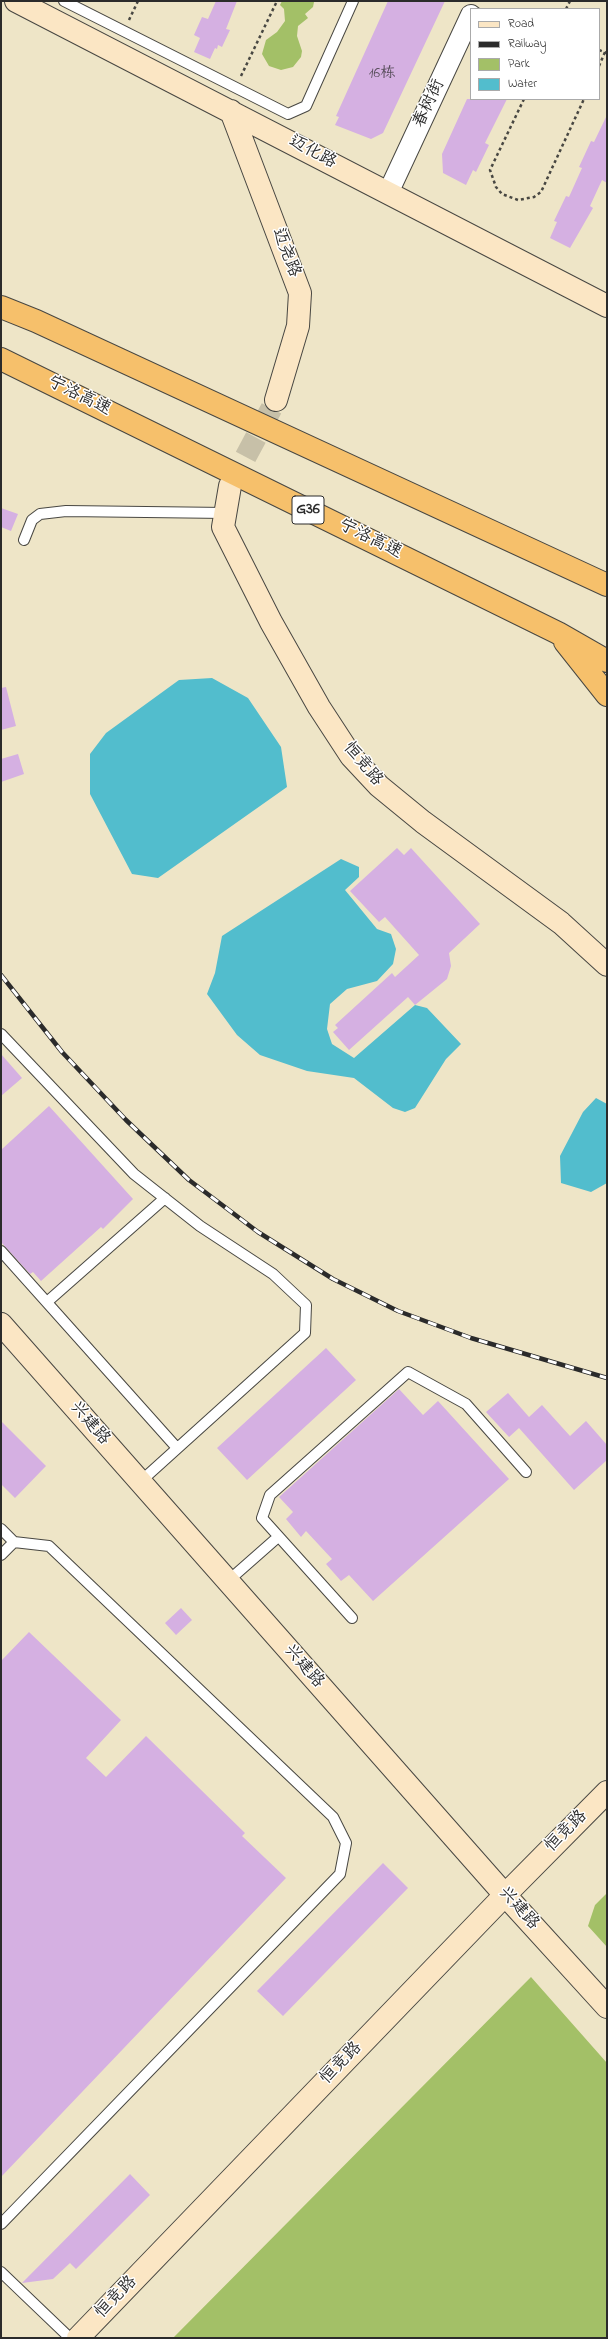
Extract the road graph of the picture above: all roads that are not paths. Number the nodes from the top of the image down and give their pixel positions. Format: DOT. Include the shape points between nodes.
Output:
graph roads {
  1 [pos="16,1"];
  2 [pos="64,1"];
  3 [pos="353,1"];
  4 [pos="470,17"];
  5 [pos="231,110"];
  6 [pos="388,193"];
  7 [pos="1,302"];
  8 [pos="607,306"];
  9 [pos="1,307"];
  10 [pos="36,320"];
  11 [pos="3,360"];
  12 [pos="276,400"];
  13 [pos="230,486"];
  14 [pos="226,513"];
  15 [pos="24,540"];
  16 [pos="607,585"];
  17 [pos="558,633"];
  18 [pos="607,661"];
  19 [pos="607,695"];
  20 [pos="607,965"];
  21 [pos="1,1034"];
  22 [pos="164,1198"];
  23 [pos="1,1250"];
  24 [pos="47,1302"];
  25 [pos="1,1324"];
  26 [pos="177,1448"];
  27 [pos="526,1472"];
  28 [pos="140,1482"];
  29 [pos="1,1529"];
  30 [pos="278,1536"];
  31 [pos="14,1542"];
  32 [pos="1,1555"];
  33 [pos="228,1581"];
  34 [pos="352,1618"];
  35 [pos="607,1792"];
  36 [pos="505,1895"];
  37 [pos="607,2007"];
  38 [pos="1,2224"];
  39 [pos="1,2272"];
  40 [pos="70,2338"];
  41 [pos="78,2338"];
  1 -- 5 [label="street, 迈化路"];
  2 -- 3 [label="lane" via="288,114 306,106"];
  4 -- 6 [label="street, 春树街"];
  5 -- 6 [label="street, 迈化路"];
  5 -- 12 [label="street, 迈尧路" via="300,293 298,326"];
  6 -- 8 [label="street, 迈化路"];
  7 -- 10 [label="highway"];
  9 -- 10 [label="highway"];
  10 -- 16 [label="highway"];
  11 -- 17 [label="highway, 宁洛高速 / G36"];
  13 -- 14 [label="street, 恒竞路"];
  14 -- 15 [label="lane" via="66,511 40,514 32,520"];
  14 -- 20 [label="street, 恒竞路" via="223,527 271,622 319,707 351,756 379,786 423,822 561,923"];
  17 -- 18 [label="highway, 宁洛高速 / G36"];
  17 -- 19 [label="highway"];
  21 -- 22 [label="lane" via="134,1174"];
  22 -- 24 [label="lane"];
  22 -- 26 [label="lane" via="200,1226 273,1274 306,1305 305,1333"];
  23 -- 24 [label="lane"];
  24 -- 26 [label="lane"];
  25 -- 28 [label="street, 兴建路"];
  26 -- 28 [label="lane"];
  27 -- 30 [label="lane" via="466,1404 408,1372 270,1495 262,1518"];
  28 -- 33 [label="street, 兴建路"];
  29 -- 31 [label="lane"];
  30 -- 33 [label="lane"];
  30 -- 34 [label="lane"];
  31 -- 32 [label="lane"];
  31 -- 38 [label="lane" via="49,1546 332,1817 346,1843 340,1874"];
  33 -- 36 [label="street, 兴建路"];
  35 -- 36 [label="street, 恒竞路"];
  36 -- 37 [label="street, 兴建路"];
  36 -- 41 [label="street, 恒竞路"];
  39 -- 40 [label="lane"];
}
